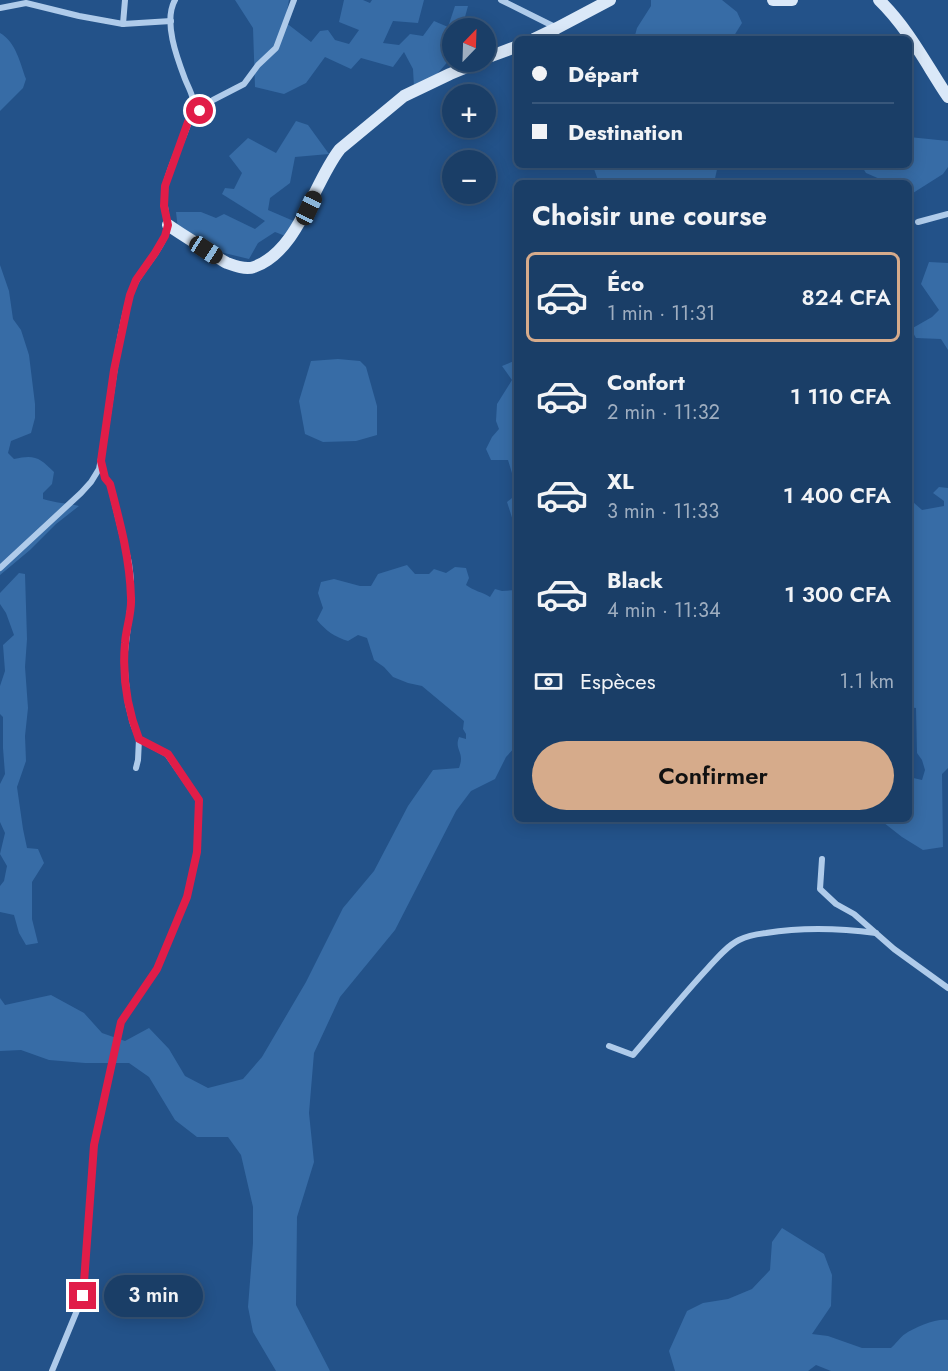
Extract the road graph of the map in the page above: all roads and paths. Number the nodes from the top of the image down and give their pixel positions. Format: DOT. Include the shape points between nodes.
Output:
graph roads {
  1 [pos="125,0"];
  2 [pos="175,0"];
  3 [pos="294,0"];
  4 [pos="501,0"];
  5 [pos="610,0"];
  6 [pos="773,0"];
  7 [pos="792,0"];
  8 [pos="879,0"];
  9 [pos="0,8"];
  10 [pos="171,21"];
  11 [pos="123,24"];
  12 [pos="557,28"];
  13 [pos="540,36"];
  14 [pos="909,36"];
  15 [pos="912,41"];
  16 [pos="514,48"];
  17 [pos="496,54"];
  18 [pos="455,72"];
  19 [pos="948,97"];
  20 [pos="188,122"];
  21 [pos="948,214"];
  22 [pos="918,222"];
  23 [pos="168,225"];
  24 [pos="101,461"];
  25 [pos="0,567"];
  26 [pos="139,739"];
  27 [pos="136,768"];
  28 [pos="822,859"];
  29 [pos="876,933"];
  30 [pos="948,988"];
  31 [pos="609,1046"];
  32 [pos="52,1371"];
  1 -- 11 [label="street"];
  2 -- 10 [label="street"];
  3 -- 20 [label="street" via="276,48 244,84 213,100"];
  4 -- 12 [label="street"];
  5 -- 12 [label="street"];
  6 -- 7 [label="street"];
  8 -- 14 [label="street"];
  9 -- 11 [label="street" via="26,3"];
  10 -- 11 [label="street"];
  10 -- 20 [label="street" via="174,47 192,93 193,109"];
  12 -- 13 [label="street"];
  15 -- 19 [label="street"];
  16 -- 17 [label="street"];
  18 -- 23 [label="street" via="404,96 340,149 292,234 268,259 253,268 225,262"];
  20 -- 23 [label="street" via="165,186"];
  21 -- 22 [label="street"];
  23 -- 24 [label="street" via="130,295"];
  24 -- 25 [label="street" via="97,474 81,493"];
  24 -- 26 [label="street" via="129,563 131,602 124,660 128,704"];
  26 -- 27 [label="street"];
  26 -- 32 [label="street" via="168,754 199,800 197,852 187,897 157,969 121,1022 94,1145 83,1296"];
  28 -- 29 [label="street" via="820,889"];
  29 -- 30 [label="street"];
  29 -- 31 [label="street" via="816,928 739,940 686,992 633,1055"];
}
